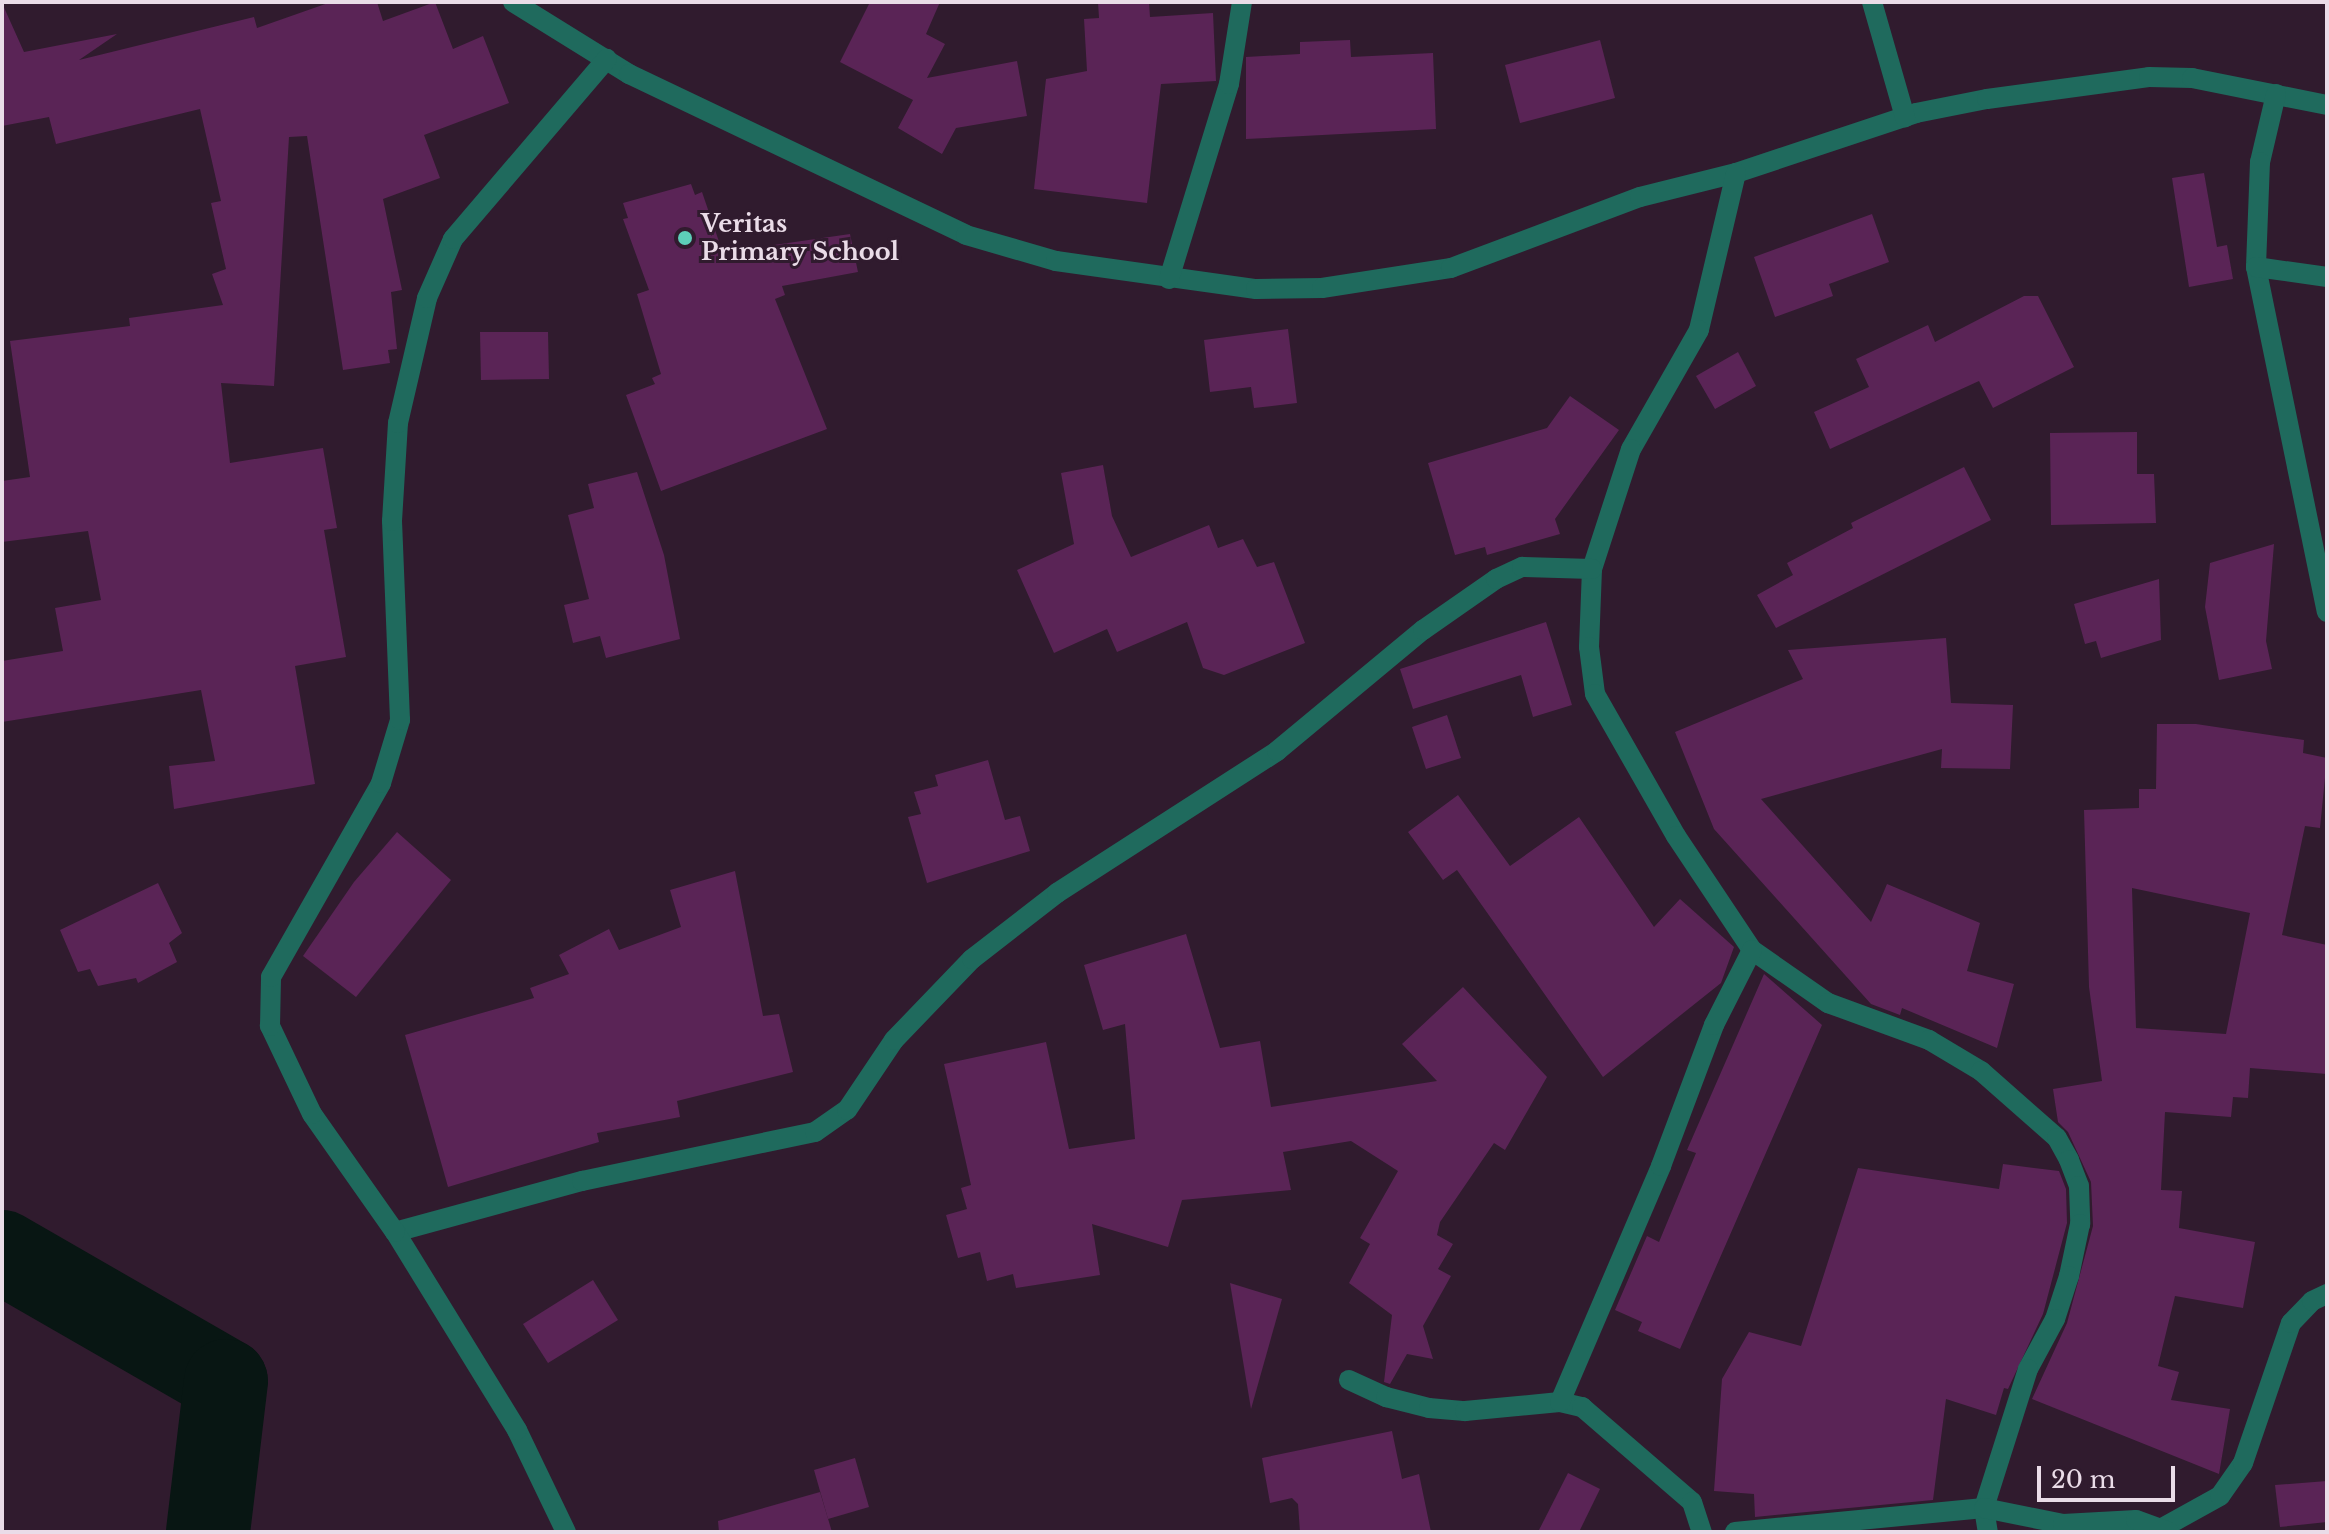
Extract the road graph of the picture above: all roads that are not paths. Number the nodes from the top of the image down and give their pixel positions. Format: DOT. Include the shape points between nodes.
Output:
graph roads {
  1 [pos="513,2"];
  2 [pos="1242,2"];
  3 [pos="1872,2"];
  4 [pos="607,59"];
  5 [pos="2276,94"];
  6 [pos="2327,105"];
  7 [pos="1905,117"];
  8 [pos="1736,173"];
  9 [pos="2256,267"];
  10 [pos="2327,277"];
  11 [pos="1169,279"];
  12 [pos="1592,569"];
  13 [pos="2327,612"];
  14 [pos="1752,950"];
  15 [pos="395,1232"];
  16 [pos="2327,1294"];
  17 [pos="1349,1380"];
  18 [pos="1560,1402"];
  19 [pos="1984,1508"];
  20 [pos="2166,1530"];
  21 [pos="566,1532"];
  22 [pos="1702,1532"];
  23 [pos="1735,1532"];
  24 [pos="1988,1532"];
  1 -- 4 [label="street"];
  2 -- 11 [label="street" via="1229,84"];
  3 -- 7 [label="street"];
  4 -- 11 [label="street" via="807,163 966,235 1056,261"];
  4 -- 15 [label="street" via="453,239 427,298 398,423 392,521 400,720 381,783 271,977 270,1026 312,1114"];
  5 -- 6 [label="street"];
  5 -- 7 [label="street" via="2192,78 2149,77 1987,99"];
  5 -- 9 [label="street" via="2260,162"];
  7 -- 8 [label="street"];
  8 -- 11 [label="street" via="1640,197 1451,268 1389,280 1256,289"];
  8 -- 12 [label="street" via="1699,330 1631,449"];
  9 -- 10 [label="street"];
  9 -- 13 [label="street"];
  12 -- 14 [label="street" via="1589,647 1595,694 1676,836"];
  12 -- 15 [label="street" via="1522,567 1496,579 1423,630 1277,751 1178,820 1057,893 972,959 894,1040 847,1110 815,1132 582,1181"];
  14 -- 18 [label="street" via="1714,1025 1661,1166"];
  14 -- 19 [label="street" via="1828,1003 1929,1040 1981,1071 2057,1138 2069,1160 2079,1186 2080,1224 2069,1276 2055,1319 2028,1369"];
  15 -- 21 [label="street" via="517,1430"];
  16 -- 20 [label="street" via="2291,1323 2243,1463 2220,1496"];
  17 -- 18 [label="street" via="1386,1397 1441,1409"];
  18 -- 22 [label="street" via="1603,1420 1651,1463 1692,1502"];
  19 -- 20 [label="street" via="2063,1524 2136,1520"];
  19 -- 23 [label="street"];
  19 -- 24 [label="street"];
}
